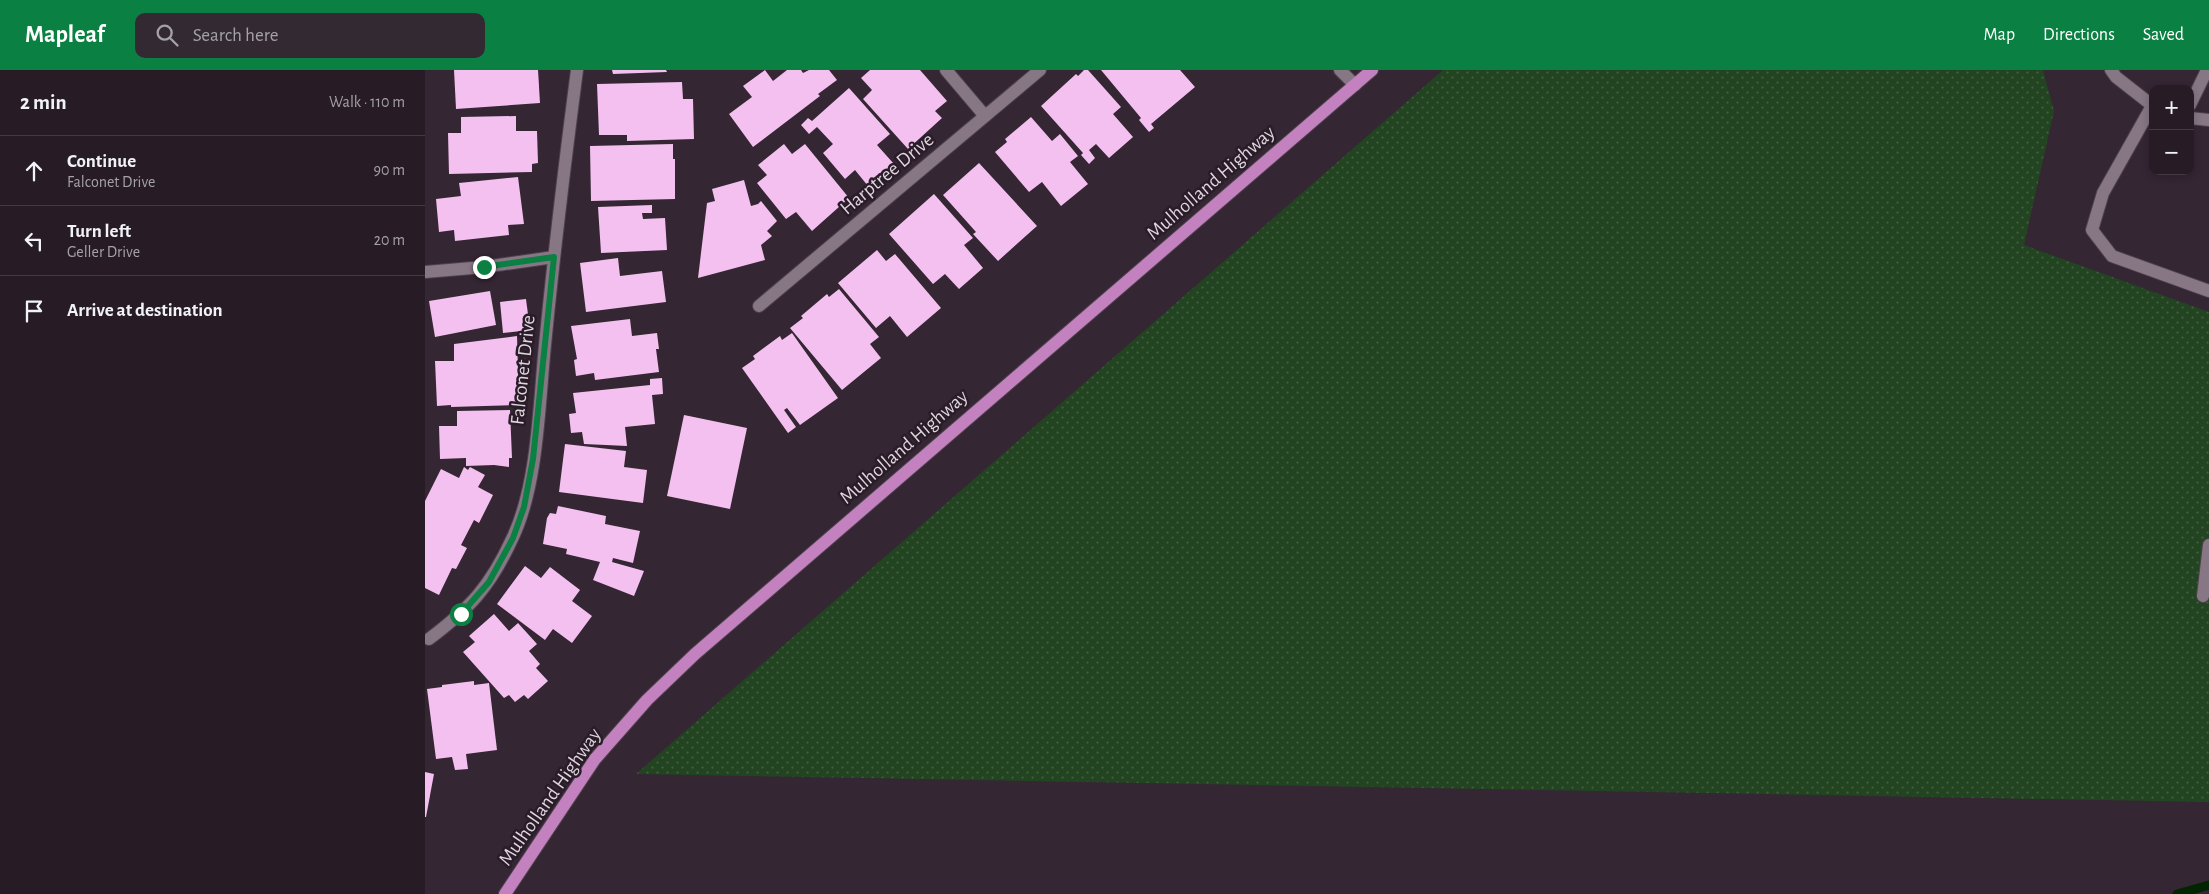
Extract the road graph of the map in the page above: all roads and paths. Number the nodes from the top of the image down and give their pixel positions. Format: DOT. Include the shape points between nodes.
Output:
graph roads {
  1 [pos="577,70"];
  2 [pos="946,70"];
  3 [pos="1040,70"];
  4 [pos="1340,70"];
  5 [pos="1372,70"];
  6 [pos="2111,70"];
  7 [pos="2207,70"];
  8 [pos="1355,85"];
  9 [pos="2194,97"];
  10 [pos="2149,104"];
  11 [pos="2149,111"];
  12 [pos="985,116"];
  13 [pos="2194,118"];
  14 [pos="2209,120"];
  15 [pos="554,257"];
  16 [pos="425,272"];
  17 [pos="2209,291"];
  18 [pos="759,306"];
  19 [pos="2209,545"];
  20 [pos="2203,596"];
  21 [pos="429,639"];
  22 [pos="505,894"];
  1 -- 15 [label="street, Falconet Drive"];
  2 -- 12 [label="street"];
  3 -- 12 [label="street, Harptree Drive"];
  4 -- 8 [label="street"];
  5 -- 8 [label="main road, Mulholland Highway"];
  6 -- 10 [label="street"];
  7 -- 9 [label="street"];
  8 -- 22 [label="main road, Mulholland Highway" via="695,654 647,700 595,759"];
  11 -- 17 [label="street" via="2103,194 2092,230 2112,256"];
  12 -- 18 [label="street, Harptree Drive"];
  13 -- 14 [label="street"];
  15 -- 16 [label="street"];
  15 -- 21 [label="street, Falconet Drive" via="533,459 524,507 513,538 489,582 461,614"];
  19 -- 20 [label="street"];
}
